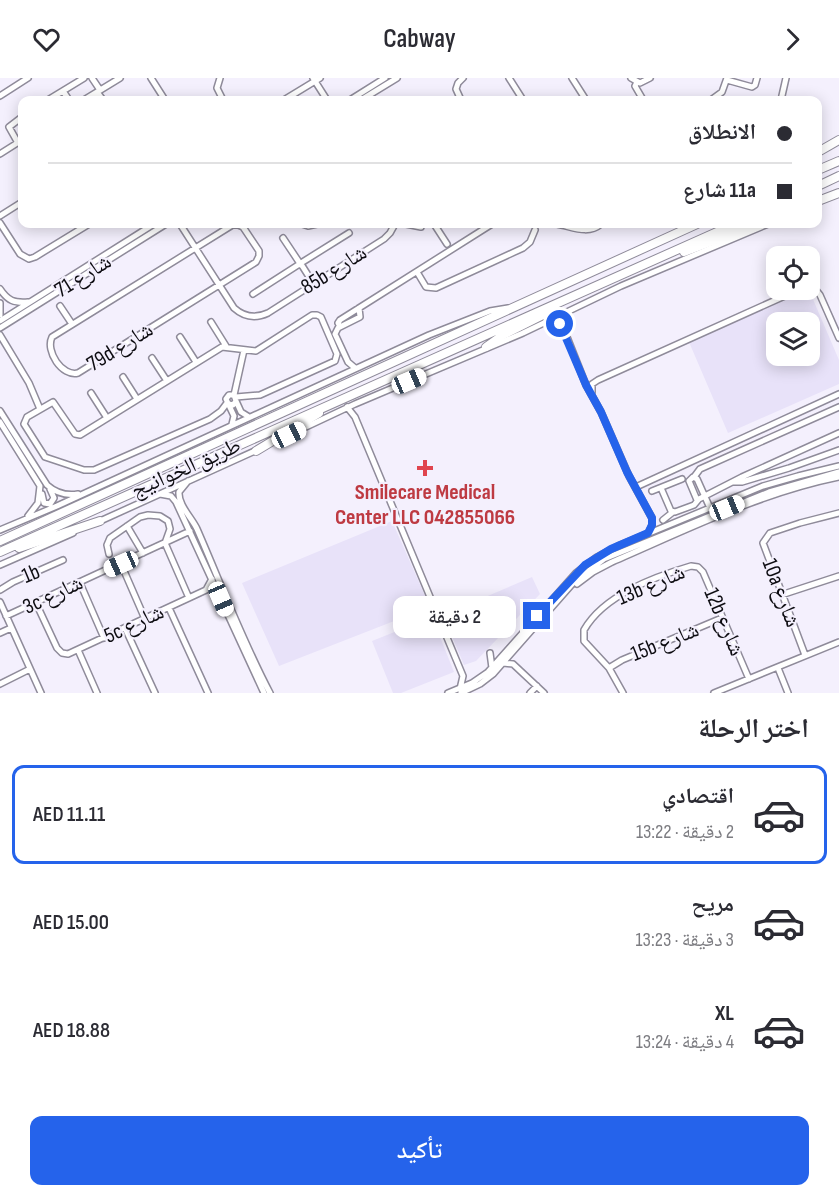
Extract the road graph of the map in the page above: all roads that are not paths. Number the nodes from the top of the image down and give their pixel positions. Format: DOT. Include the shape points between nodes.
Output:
graph roads {
  1 [pos="28,78"];
  2 [pos="84,78"];
  3 [pos="92,78"];
  4 [pos="120,78"];
  5 [pos="151,78"];
  6 [pos="220,78"];
  7 [pos="385,78"];
  8 [pos="397,78"];
  9 [pos="463,78"];
  10 [pos="509,78"];
  11 [pos="572,78"];
  12 [pos="631,78"];
  13 [pos="650,78"];
  14 [pos="756,78"];
  15 [pos="786,78"];
  16 [pos="316,79"];
  17 [pos="727,79"];
  18 [pos="19,81"];
  19 [pos="637,82"];
  20 [pos="63,91"];
  21 [pos="99,91"];
  22 [pos="0,96"];
  23 [pos="55,96"];
  24 [pos="66,96"];
  25 [pos="91,96"];
  26 [pos="101,96"];
  27 [pos="162,96"];
  28 [pos="221,96"];
  29 [pos="290,96"];
  30 [pos="325,96"];
  31 [pos="356,96"];
  32 [pos="368,96"];
  33 [pos="459,96"];
  34 [pos="520,96"];
  35 [pos="583,96"];
  36 [pos="641,96"];
  37 [pos="716,96"];
  38 [pos="782,96"];
  39 [pos="18,120"];
  40 [pos="18,138"];
  41 [pos="839,140"];
  42 [pos="18,142"];
  43 [pos="822,150"];
  44 [pos="0,154"];
  45 [pos="839,161"];
  46 [pos="822,168"];
  47 [pos="839,177"];
  48 [pos="822,184"];
  49 [pos="839,193"];
  50 [pos="822,199"];
  51 [pos="18,205"];
  52 [pos="0,216"];
  53 [pos="0,223"];
  54 [pos="82,228"];
  55 [pos="148,228"];
  56 [pos="152,228"];
  57 [pos="160,228"];
  58 [pos="183,228"];
  59 [pos="228,228"];
  60 [pos="243,228"];
  61 [pos="393,228"];
  62 [pos="437,228"];
  63 [pos="479,228"];
  64 [pos="536,228"];
  65 [pos="682,228"];
  66 [pos="688,228"];
  67 [pos="726,228"];
  68 [pos="747,228"];
  69 [pos="759,228"];
  70 [pos="153,232"];
  71 [pos="349,233"];
  72 [pos="283,238"];
  73 [pos="662,239"];
  74 [pos="447,243"];
  75 [pos="195,247"];
  76 [pos="299,264"];
  77 [pos="645,264"];
  78 [pos="417,272"];
  79 [pos="312,284"];
  80 [pos="219,285"];
  81 [pos="0,289"];
  82 [pos="253,294"];
  83 [pos="820,295"];
  84 [pos="566,299"];
  85 [pos="776,300"];
  86 [pos="30,302"];
  87 [pos="0,303"];
  88 [pos="60,306"];
  89 [pos="513,308"];
  90 [pos="567,312"];
  91 [pos="0,315"];
  92 [pos="551,320"];
  93 [pos="211,322"];
  94 [pos="72,324"];
  95 [pos="1,325"];
  96 [pos="563,327"];
  97 [pos="1,336"];
  98 [pos="180,337"];
  99 [pos="839,338"];
  100 [pos="226,346"];
  101 [pos="486,347"];
  102 [pos="244,350"];
  103 [pos="152,358"];
  104 [pos="196,362"];
  105 [pos="355,368"];
  106 [pos="582,376"];
  107 [pos="123,377"];
  108 [pos="598,380"];
  109 [pos="167,381"];
  110 [pos="91,393"];
  111 [pos="839,394"];
  112 [pos="593,398"];
  113 [pos="137,399"];
  114 [pos="233,401"];
  115 [pos="355,404"];
  116 [pos="325,406"];
  117 [pos="347,407"];
  118 [pos="839,407"];
  119 [pos="42,408"];
  120 [pos="0,411"];
  121 [pos="249,417"];
  122 [pos="355,417"];
  123 [pos="107,418"];
  124 [pos="0,422"];
  125 [pos="231,424"];
  126 [pos="839,433"];
  127 [pos="839,450"];
  128 [pos="256,451"];
  129 [pos="839,466"];
  130 [pos="839,472"];
  131 [pos="694,477"];
  132 [pos="839,477"];
  133 [pos="681,479"];
  134 [pos="189,480"];
  135 [pos="732,481"];
  136 [pos="45,482"];
  137 [pos="40,486"];
  138 [pos="636,487"];
  139 [pos="661,488"];
  140 [pos="652,491"];
  141 [pos="83,494"];
  142 [pos="158,494"];
  143 [pos="705,495"];
  144 [pos="739,496"];
  145 [pos="697,500"];
  146 [pos="710,508"];
  147 [pos="730,509"];
  148 [pos="673,512"];
  149 [pos="839,513"];
  150 [pos="23,519"];
  151 [pos="100,521"];
  152 [pos="664,523"];
  153 [pos="187,524"];
  154 [pos="127,526"];
  155 [pos="677,529"];
  156 [pos="0,530"];
  157 [pos="190,531"];
  158 [pos="648,533"];
  159 [pos="182,534"];
  160 [pos="194,538"];
  161 [pos="0,541"];
  162 [pos="643,542"];
  163 [pos="165,543"];
  164 [pos="204,546"];
  165 [pos="3,551"];
  166 [pos="109,554"];
  167 [pos="143,554"];
  168 [pos="63,560"];
  169 [pos="121,564"];
  170 [pos="0,565"];
  171 [pos="698,567"];
  172 [pos="839,576"];
  173 [pos="212,579"];
  174 [pos="80,583"];
  175 [pos="0,590"];
  176 [pos="206,590"];
  177 [pos="218,592"];
  178 [pos="781,595"];
  179 [pos="189,598"];
  180 [pos="0,602"];
  181 [pos="36,603"];
  182 [pos="169,608"];
  183 [pos="6,616"];
  184 [pos="722,618"];
  185 [pos="145,619"];
  186 [pos="11,627"];
  187 [pos="125,628"];
  188 [pos="0,633"];
  189 [pos="104,638"];
  190 [pos="524,639"];
  191 [pos="839,642"];
  192 [pos="78,650"];
  193 [pos="490,653"];
  194 [pos="511,654"];
  195 [pos="805,655"];
  196 [pos="503,663"];
  197 [pos="513,664"];
  198 [pos="609,668"];
  199 [pos="778,668"];
  200 [pos="31,671"];
  201 [pos="492,671"];
  202 [pos="464,676"];
  203 [pos="749,679"];
  204 [pos="476,681"];
  205 [pos="0,684"];
  206 [pos="537,686"];
  207 [pos="262,691"];
  208 [pos="461,691"];
  209 [pos="41,693"];
  210 [pos="97,693"];
  211 [pos="154,693"];
  212 [pos="208,693"];
  213 [pos="270,693"];
  214 [pos="448,693"];
  215 [pos="470,693"];
  216 [pos="530,693"];
  217 [pos="544,693"];
  218 [pos="623,693"];
  219 [pos="714,693"];
  220 [pos="788,693"];
  1 -- 18 [label="street"];
  2 -- 20 [label="street"];
  3 -- 21 [label="street"];
  4 -- 21 [label="street"];
  5 -- 27 [label="street"];
  6 -- 28 [label="street" via="217,88"];
  7 -- 31 [label="street"];
  8 -- 32 [label="street"];
  9 -- 33 [label="street" via="456,89"];
  10 -- 34 [label="street"];
  11 -- 35 [label="street"];
  12 -- 19 [label="street"];
  13 -- 19 [label="street"];
  14 -- 17 [label="street" via="752,87"];
  15 -- 38 [label="street"];
  16 -- 29 [label="street"];
  16 -- 30 [label="street"];
  17 -- 37 [label="street"];
  18 -- 22 [label="street"];
  19 -- 36 [label="street" via="635,87"];
  20 -- 23 [label="street"];
  20 -- 24 [label="street"];
  21 -- 25 [label="street"];
  21 -- 26 [label="street"];
  39 -- 40 [label="street" via="9,127"];
  41 -- 43 [label="highway"];
  42 -- 44 [label="street"];
  45 -- 46 [label="highway"];
  47 -- 48 [label="highway"];
  49 -- 50 [label="highway"];
  51 -- 52 [label="street"];
  53 -- 54 [label="street" via="26,258"];
  55 -- 86 [label="street, شارع 71"];
  56 -- 70 [label="street"];
  57 -- 70 [label="street, شارع 71"];
  58 -- 75 [label="street"];
  59 -- 75 [label="street, 79d شارع"];
  60 -- 80 [label="street, 79d شارع" via="259,256 256,262"];
  61 -- 79 [label="street, 85b شارع" via="384,239"];
  62 -- 74 [label="street"];
  63 -- 78 [label="street"];
  64 -- 78 [label="street" via="530,242 519,250 436,288 425,285"];
  65 -- 73 [label="highway"];
  66 -- 73 [label="highway, طريق الخوانيج"];
  67 -- 77 [label="highway, طريق الخوانيج"];
  68 -- 77 [label="highway"];
  69 -- 90 [label="street"];
  70 -- 95 [label="street, شارع 71"];
  71 -- 76 [label="street"];
  72 -- 76 [label="street"];
  73 -- 89 [label="highway, طريق الخوانيج"];
  75 -- 80 [label="street"];
  75 -- 94 [label="street, 79d شارع"];
  76 -- 79 [label="street"];
  76 -- 82 [label="street"];
  77 -- 84 [label="highway, طريق الخوانيج"];
  78 -- 105 [label="street" via="359,308 360,317 336,332 348,362"];
  79 -- 80 [label="street, 85b شارع" via="256,317 234,308"];
  80 -- 94 [label="street, 79d شارع" via="74,375 64,371 49,345 52,338"];
  81 -- 86 [label="street" via="13,302"];
  83 -- 99 [label="street"];
  84 -- 101 [label="highway"];
  84 -- 116 [label="highway, طريق الخوانيج"];
  85 -- 108 [label="street"];
  86 -- 95 [label="street, شارع 71"];
  87 -- 91 [label="street"];
  88 -- 94 [label="street"];
  89 -- 105 [label="street" via="476,316"];
  89 -- 161 [label="highway, طريق الخوانيج"];
  90 -- 92 [label="street"];
  90 -- 96 [label="street"];
  92 -- 96 [label="street"];
  92 -- 101 [label="street"];
  93 -- 100 [label="street"];
  95 -- 97 [label="street"];
  96 -- 106 [label="street"];
  97 -- 119 [label="street"];
  98 -- 104 [label="street"];
  100 -- 102 [label="street"];
  100 -- 104 [label="street"];
  101 -- 115 [label="street"];
  102 -- 114 [label="street"];
  102 -- 114 [label="street" via="260,350 315,314 322,319 337,356 333,362 263,394"];
  103 -- 109 [label="street"];
  104 -- 109 [label="street"];
  105 -- 121 [label="street"];
  106 -- 108 [label="street"];
  106 -- 112 [label="street"];
  107 -- 113 [label="street"];
  108 -- 112 [label="street" via="591,387"];
  109 -- 113 [label="street"];
  110 -- 123 [label="street"];
  111 -- 138 [label="street"];
  112 -- 138 [label="street"];
  113 -- 123 [label="street"];
  114 -- 119 [label="street" via="210,419 91,471 41,454 24,422"];
  114 -- 121 [label="street"];
  114 -- 125 [label="street"];
  115 -- 117 [label="street"];
  115 -- 122 [label="street"];
  116 -- 128 [label="highway" via="317,415"];
  116 -- 165 [label="highway, طريق الخوانيج"];
  117 -- 122 [label="street"];
  117 -- 128 [label="street"];
  118 -- 131 [label="street" via="700,469"];
  119 -- 123 [label="street" via="55,403 78,435"];
  120 -- 136 [label="street"];
  121 -- 125 [label="street"];
  122 -- 202 [label="street"];
  124 -- 137 [label="street"];
  125 -- 141 [label="street"];
  126 -- 135 [label="street"];
  127 -- 135 [label="street" via="751,479"];
  128 -- 134 [label="street"];
  129 -- 144 [label="street"];
  130 -- 147 [label="street" via="784,487"];
  131 -- 143 [label="street"];
  131 -- 145 [label="street" via="689,481"];
  132 -- 147 [label="street"];
  133 -- 139 [label="street"];
  134 -- 142 [label="street"];
  134 -- 164 [label="street" via="179,498"];
  135 -- 143 [label="street"];
  136 -- 137 [label="street" via="53,496 52,503 44,503"];
  136 -- 141 [label="street" via="58,492"];
  137 -- 150 [label="street" via="37,507"];
  138 -- 158 [label="street" via="652,520"];
  139 -- 140 [label="street"];
  139 -- 148 [label="street"];
  141 -- 150 [label="street"];
  142 -- 151 [label="street"];
  142 -- 153 [label="street" via="173,498"];
  143 -- 145 [label="street"];
  143 -- 146 [label="street"];
  144 -- 146 [label="street"];
  144 -- 155 [label="street" via="679,523"];
  145 -- 148 [label="street" via="694,505"];
  146 -- 152 [label="street"];
  147 -- 155 [label="street"];
  147 -- 190 [label="street" via="592,572"];
  148 -- 152 [label="street"];
  149 -- 178 [label="street, 10a شارع" via="770,533 764,540"];
  150 -- 156 [label="street"];
  151 -- 165 [label="highway"];
  151 -- 170 [label="street"];
  152 -- 158 [label="street"];
  152 -- 162 [label="street" via="664,531"];
  153 -- 157 [label="street"];
  153 -- 159 [label="street"];
  154 -- 163 [label="street" via="144,516 160,516 170,527"];
  154 -- 166 [label="street" via="108,540"];
  154 -- 167 [label="street"];
  155 -- 162 [label="street"];
  157 -- 159 [label="street, 3c شارع"];
  157 -- 160 [label="street"];
  157 -- 164 [label="street"];
  158 -- 201 [label="street" via="580,568"];
  159 -- 160 [label="street"];
  159 -- 163 [label="street, 3c شارع"];
  160 -- 173 [label="street"];
  162 -- 190 [label="street" via="586,571"];
  163 -- 167 [label="street, 3c شارع"];
  163 -- 179 [label="street"];
  164 -- 213 [label="street"];
  167 -- 169 [label="street, 3c شارع"];
  168 -- 175 [label="street, 1b"];
  169 -- 174 [label="street, 3c شارع"];
  169 -- 185 [label="street"];
  171 -- 184 [label="street, 12b شارع"];
  171 -- 198 [label="street, 13b شارع" via="688,567 620,595 587,625 582,633 584,641"];
  172 -- 178 [label="street"];
  173 -- 176 [label="street"];
  173 -- 177 [label="street"];
  174 -- 181 [label="street, 3c شارع"];
  174 -- 189 [label="street"];
  176 -- 177 [label="street"];
  176 -- 179 [label="street, 5c شارع"];
  177 -- 207 [label="street"];
  178 -- 195 [label="street, 10a شارع"];
  179 -- 182 [label="street, 5c شارع"];
  180 -- 183 [label="street"];
  181 -- 183 [label="street, 3c شارع"];
  181 -- 192 [label="street, 5c شارع" via="57,648 68,654"];
  182 -- 185 [label="street, 5c شارع"];
  182 -- 212 [label="street"];
  183 -- 186 [label="street"];
  184 -- 198 [label="street, 15b شارع"];
  184 -- 203 [label="street, 12b شارع"];
  185 -- 187 [label="street, 5c شارع"];
  186 -- 188 [label="street"];
  186 -- 200 [label="street"];
  187 -- 189 [label="street, 5c شارع"];
  187 -- 211 [label="street"];
  189 -- 192 [label="street, 5c شارع"];
  190 -- 194 [label="street"];
  191 -- 195 [label="street"];
  192 -- 210 [label="street"];
  193 -- 201 [label="street"];
  194 -- 196 [label="street"];
  194 -- 197 [label="street"];
  195 -- 199 [label="street"];
  196 -- 197 [label="street"];
  196 -- 201 [label="street"];
  197 -- 206 [label="street"];
  198 -- 218 [label="street"];
  199 -- 203 [label="street"];
  199 -- 220 [label="street"];
  200 -- 205 [label="street"];
  200 -- 209 [label="street"];
  201 -- 204 [label="street"];
  201 -- 208 [label="street" via="475,687"];
  201 -- 215 [label="street" via="489,682"];
  202 -- 204 [label="street"];
  202 -- 208 [label="street"];
  203 -- 219 [label="street"];
  204 -- 208 [label="street"];
  206 -- 216 [label="street"];
  206 -- 217 [label="street"];
  208 -- 214 [label="street"];
}
